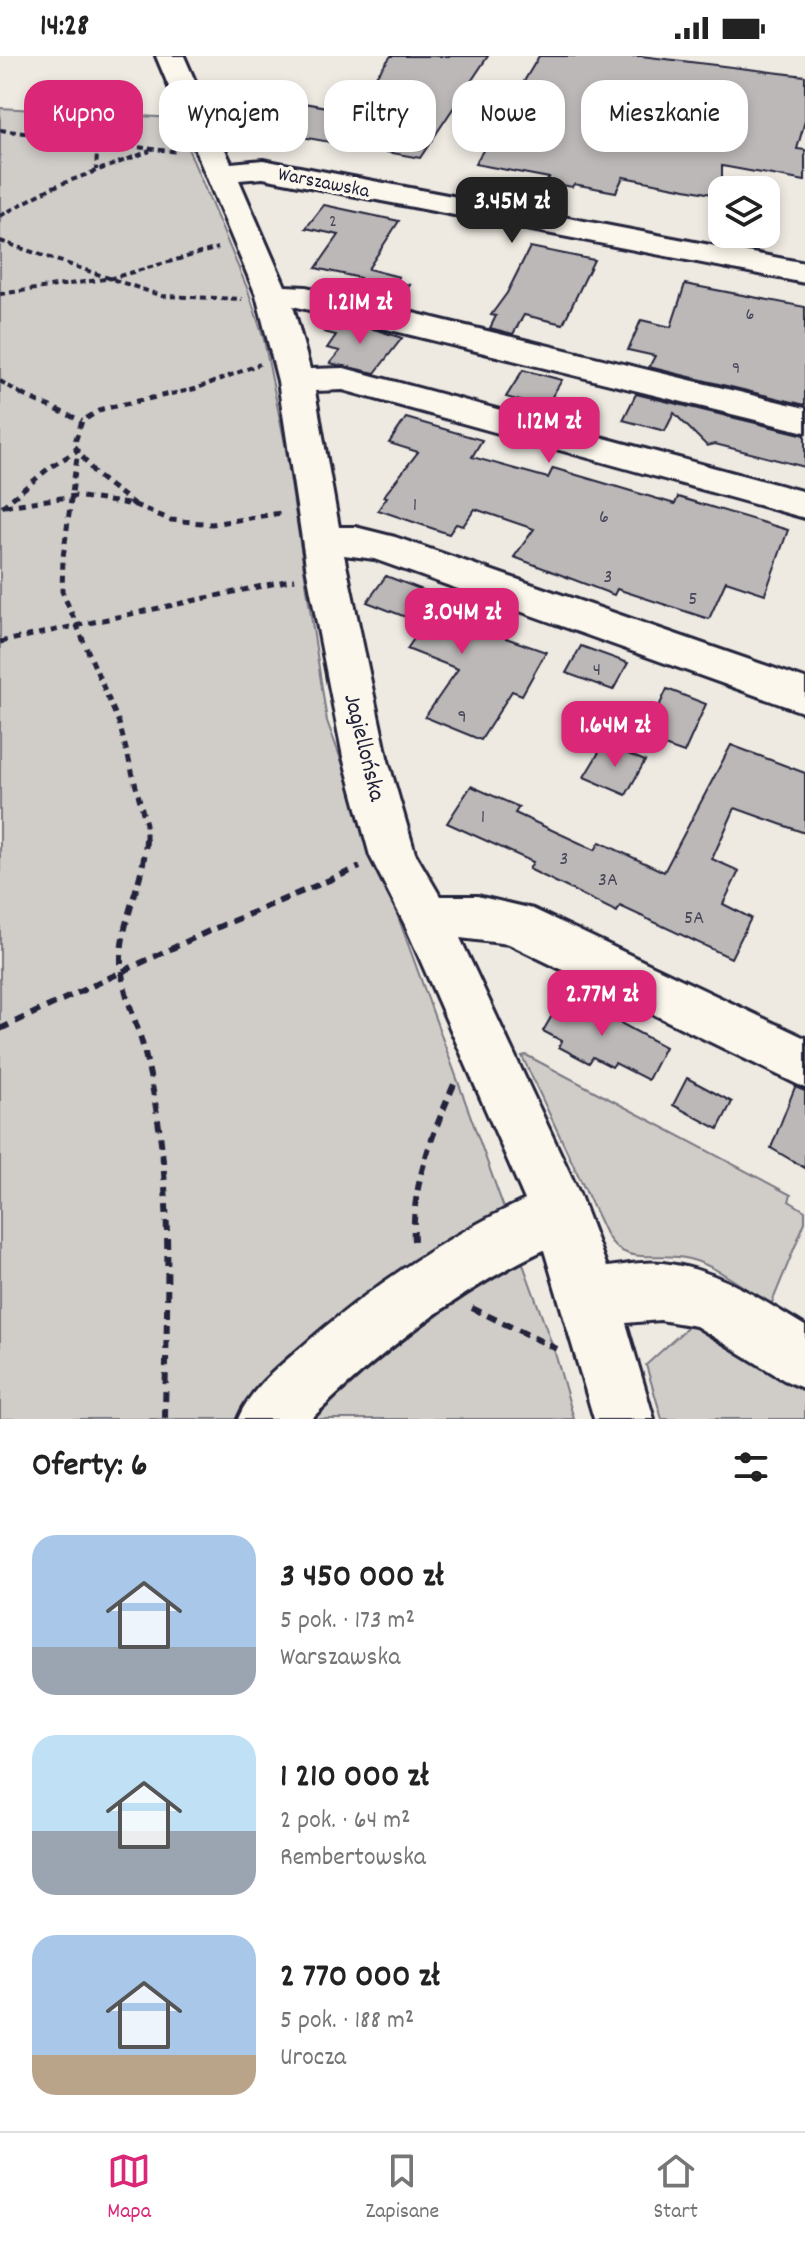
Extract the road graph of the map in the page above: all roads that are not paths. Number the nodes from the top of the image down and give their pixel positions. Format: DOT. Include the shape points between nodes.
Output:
graph roads {
  1 [pos="170,56"];
  2 [pos="217,163"];
  3 [pos="805,273"];
  4 [pos="259,297"];
  5 [pos="284,370"];
  6 [pos="805,420"];
  7 [pos="805,505"];
  8 [pos="325,557"];
  9 [pos="805,696"];
  10 [pos="426,917"];
  11 [pos="805,1064"];
  12 [pos="559,1213"];
  13 [pos="589,1297"];
  14 [pos="805,1359"];
  15 [pos="268,1419"];
  16 [pos="624,1419"];
  1 -- 2 [label="street, Jagiellońska"];
  2 -- 3 [label="street, Warszawska"];
  2 -- 4 [label="street, Jagiellońska"];
  4 -- 5 [label="street, Jagiellońska"];
  4 -- 6 [label="street" via="306,297"];
  5 -- 7 [label="street" via="344,379"];
  5 -- 8 [label="street, Jagiellońska"];
  8 -- 9 [label="street" via="355,541 381,547"];
  8 -- 10 [label="street, Jagiellońska" via="365,757 393,856"];
  10 -- 11 [label="street" via="516,924"];
  10 -- 12 [label="street, Jagiellońska"];
  12 -- 13 [label="street, Jagiellońska"];
  12 -- 15 [label="street" via="504,1237 425,1285 363,1330"];
  13 -- 14 [label="street" via="660,1291 705,1299"];
  13 -- 16 [label="street, Jagiellońska"];
}
